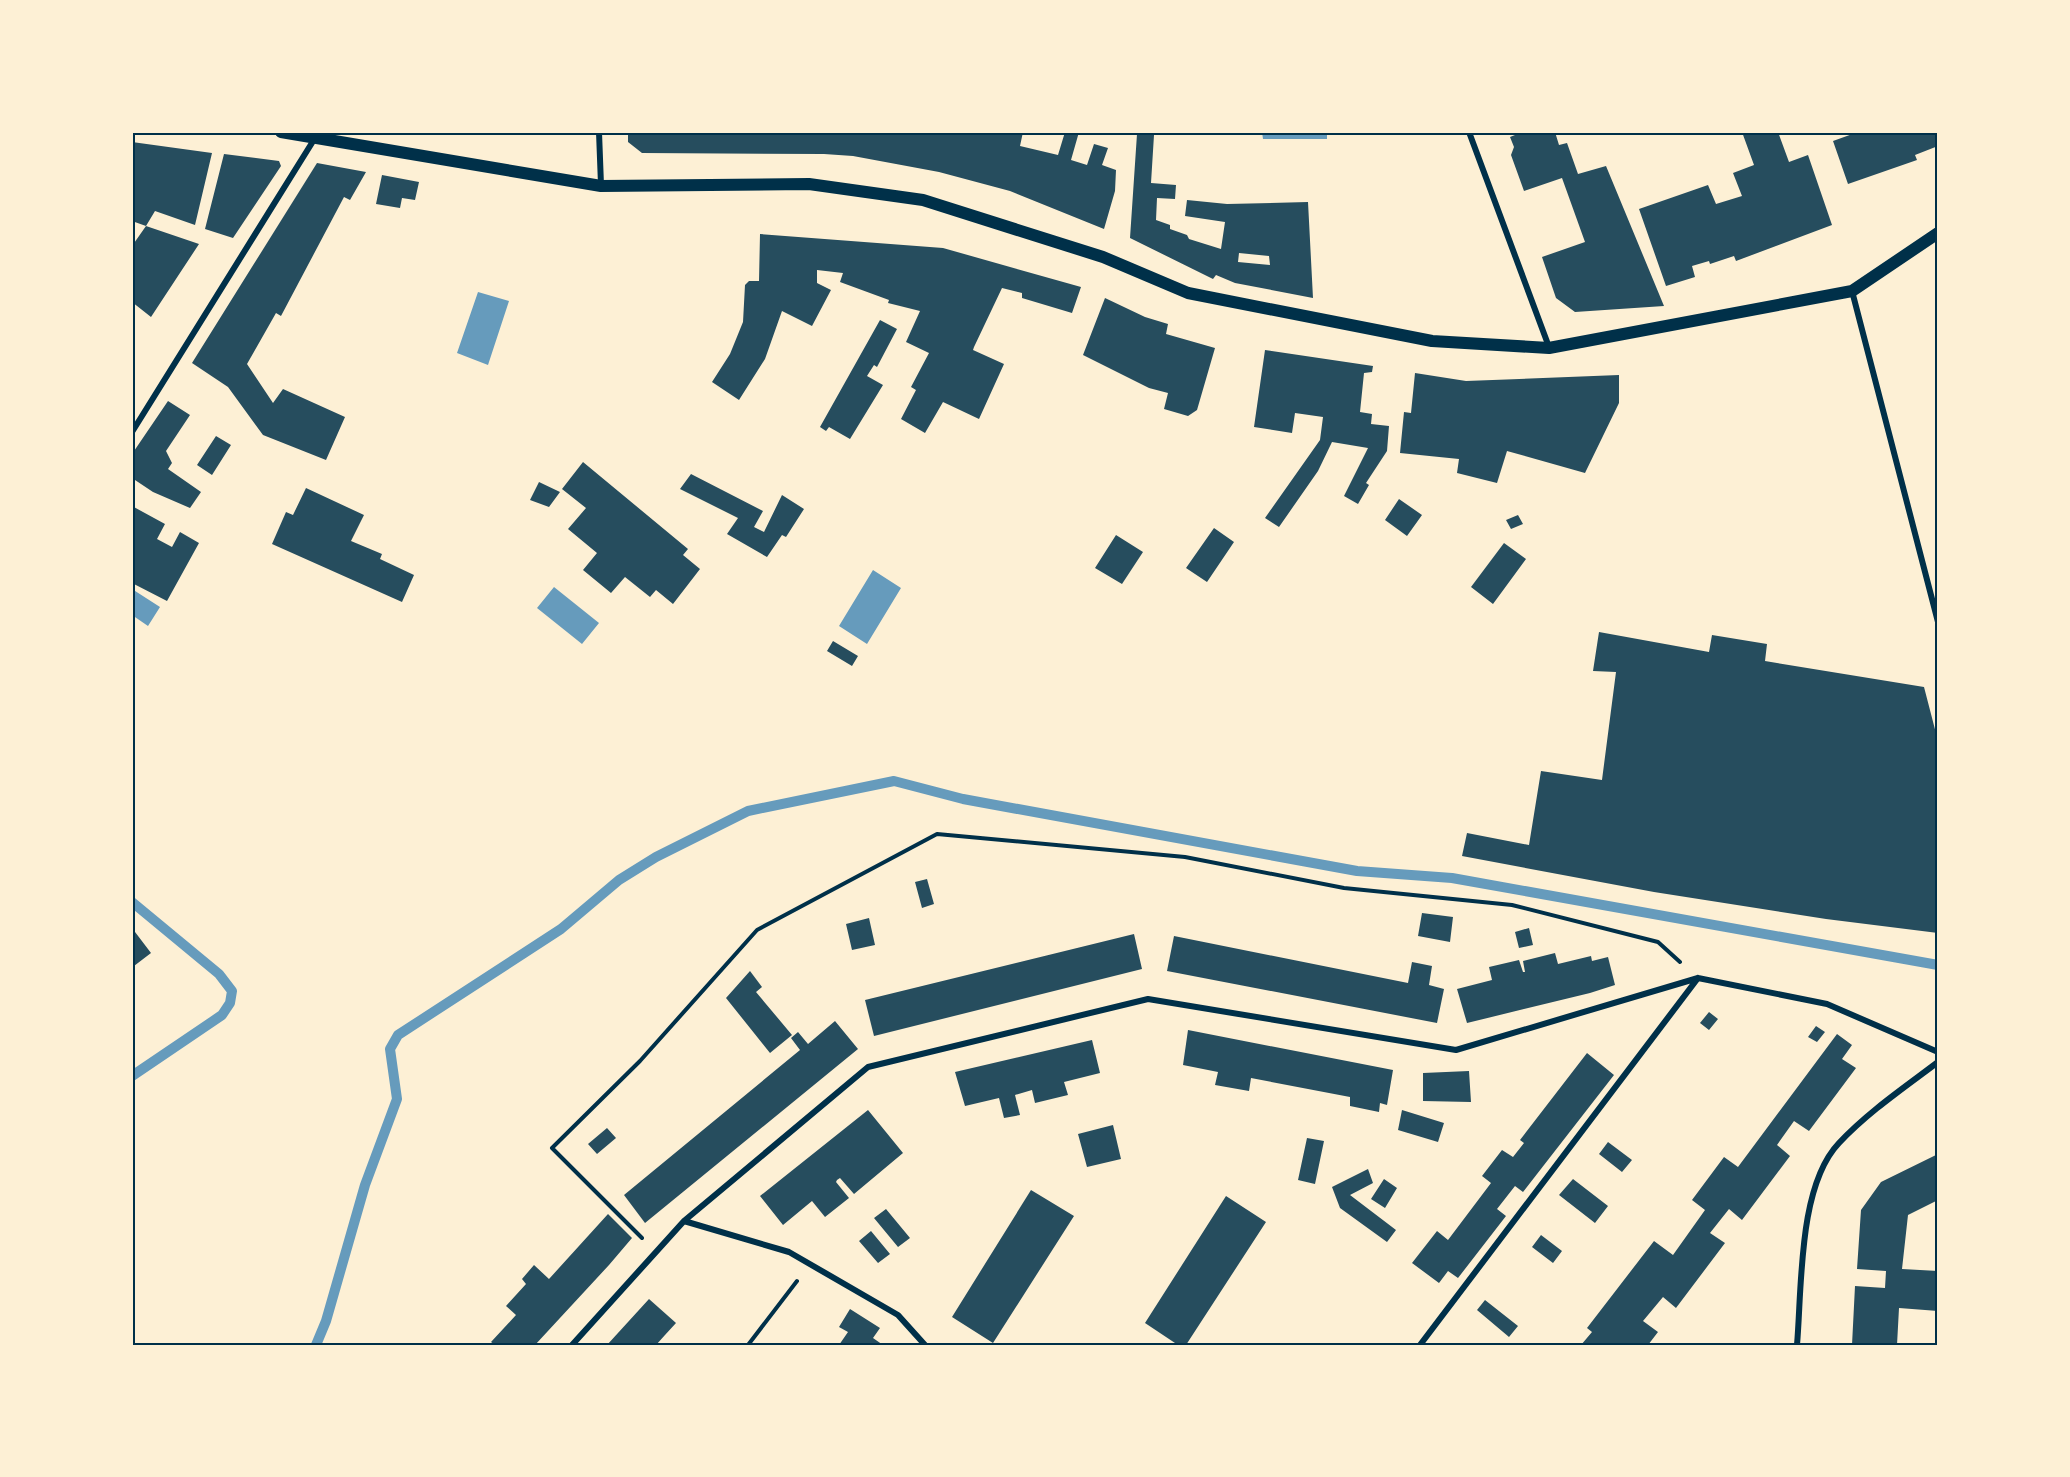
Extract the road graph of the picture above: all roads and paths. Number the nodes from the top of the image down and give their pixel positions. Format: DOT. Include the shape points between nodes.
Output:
graph roads {
  1 [pos="281,132"];
  2 [pos="599,132"];
  3 [pos="1469,132"];
  4 [pos="315,138"];
  5 [pos="601,186"];
  6 [pos="1938,233"];
  7 [pos="1852,291"];
  8 [pos="1549,348"];
  9 [pos="132,432"];
  10 [pos="1938,622"];
  11 [pos="1698,978"];
  12 [pos="1938,1052"];
  13 [pos="1938,1062"];
  14 [pos="684,1221"];
  15 [pos="656,1251"];
  16 [pos="810,1264"];
  17 [pos="572,1345"];
  18 [pos="748,1345"];
  19 [pos="925,1345"];
  20 [pos="1420,1345"];
  21 [pos="1797,1345"];
  1 -- 4 [label="main road"];
  2 -- 5 [label="street"];
  3 -- 8 [label="street"];
  4 -- 5 [label="main road"];
  4 -- 9 [label="street"];
  5 -- 8 [label="main road" via="809,184 923,200 1103,257 1188,293 1432,341"];
  6 -- 7 [label="main road"];
  7 -- 8 [label="main road"];
  7 -- 10 [label="street"];
  11 -- 12 [label="street" via="1827,1004"];
  11 -- 14 [label="street" via="1456,1050 1148,999 868,1067"];
  11 -- 15 [label="path" via="1658,942 1512,905 1344,888 1185,858 937,834 757,930 640,1060 552,1148"];
  11 -- 20 [label="street"];
  13 -- 21 [label="street" via="1838,1143 1821,1168 1810,1202"];
  14 -- 15 [label="street"];
  14 -- 16 [label="street" via="789,1252"];
  15 -- 17 [label="street"];
  16 -- 18 [label="path"];
  16 -- 19 [label="street" via="898,1315"];
}
